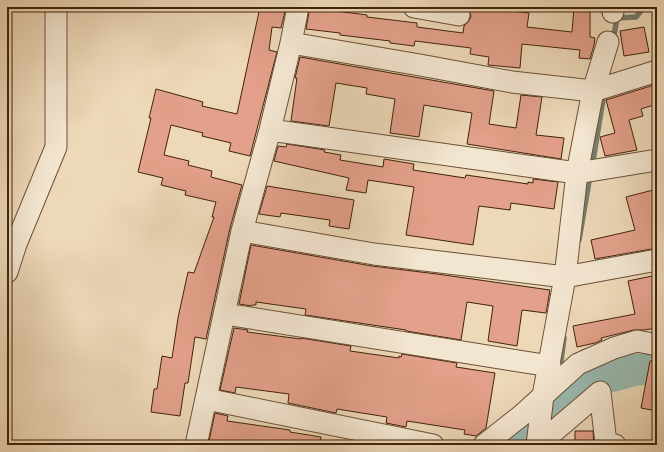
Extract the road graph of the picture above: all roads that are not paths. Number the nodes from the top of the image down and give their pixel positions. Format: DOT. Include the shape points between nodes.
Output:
graph roads {
  1 [pos="56,7"];
  2 [pos="298,7"];
  3 [pos="414,7"];
  4 [pos="459,15"];
  5 [pos="608,42"];
  6 [pos="291,43"];
  7 [pos="657,71"];
  8 [pos="593,91"];
  9 [pos="270,130"];
  10 [pos="657,160"];
  11 [pos="577,173"];
  12 [pos="242,231"];
  13 [pos="657,260"];
  14 [pos="7,272"];
  15 [pos="564,277"];
  16 [pos="224,314"];
  17 [pos="657,344"];
  18 [pos="550,366"];
  19 [pos="544,396"];
  20 [pos="206,399"];
  21 [pos="196,445"];
  22 [pos="433,445"];
  23 [pos="484,445"];
  24 [pos="538,445"];
  25 [pos="614,445"];
  1 -- 14 [label="street" via="56,147"];
  2 -- 6 [label="street"];
  3 -- 4 [label="street"];
  5 -- 8 [label="street"];
  6 -- 8 [label="street" via="512,82"];
  6 -- 9 [label="street"];
  7 -- 8 [label="street"];
  8 -- 11 [label="street"];
  9 -- 11 [label="street"];
  9 -- 12 [label="street"];
  10 -- 11 [label="street"];
  11 -- 15 [label="street"];
  12 -- 15 [label="street" via="374,254"];
  12 -- 16 [label="street"];
  13 -- 15 [label="street"];
  15 -- 18 [label="street"];
  16 -- 18 [label="street"];
  16 -- 20 [label="street"];
  17 -- 19 [label="street" via="637,341 592,357 578,364"];
  18 -- 19 [label="street"];
  19 -- 23 [label="street"];
  19 -- 24 [label="street"];
  20 -- 21 [label="street"];
  20 -- 22 [label="street"];
  24 -- 25 [label="street" via="600,392 606,443"];
}
